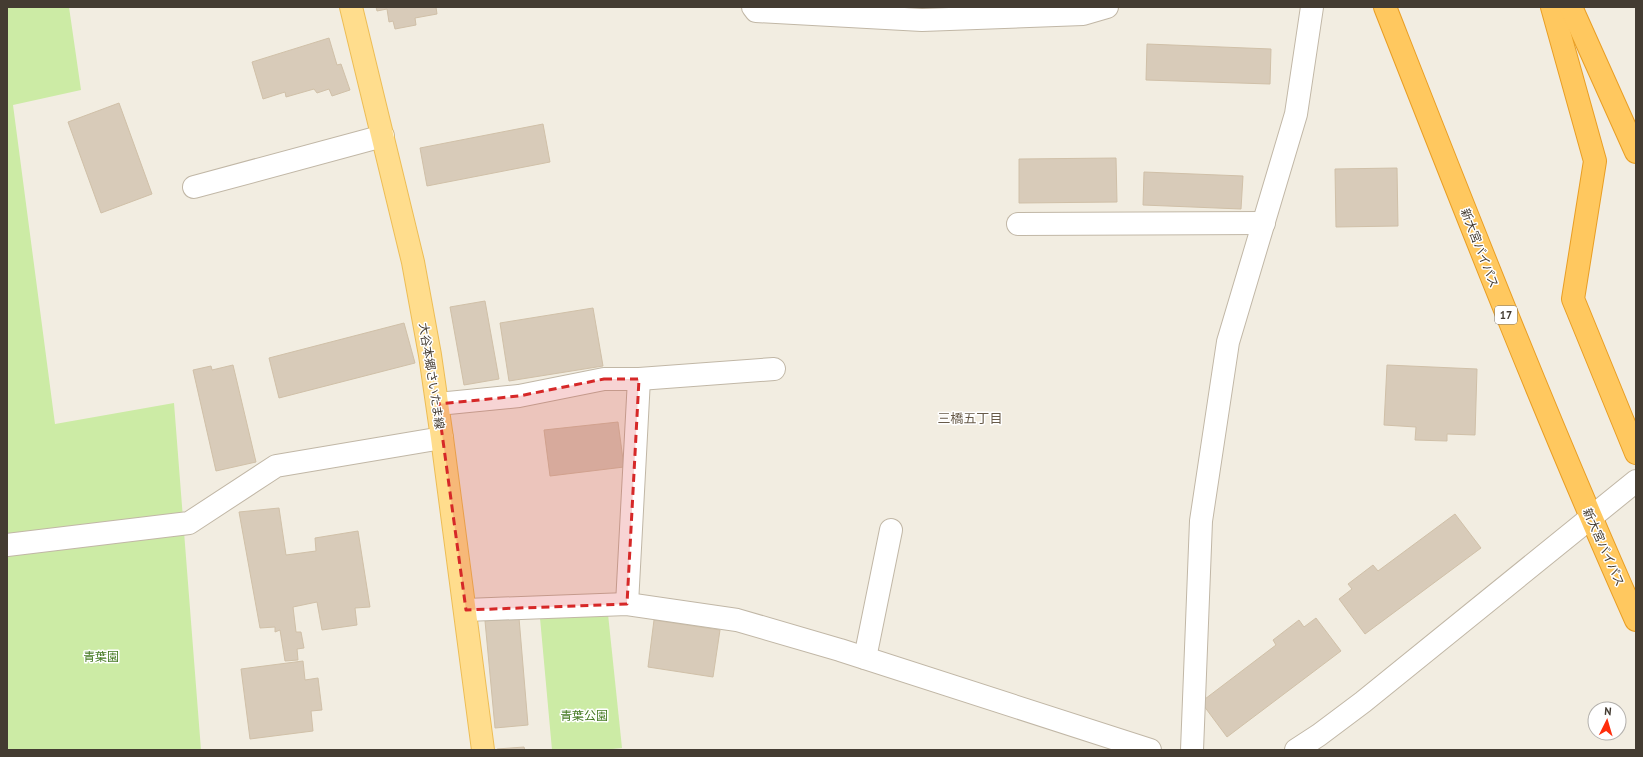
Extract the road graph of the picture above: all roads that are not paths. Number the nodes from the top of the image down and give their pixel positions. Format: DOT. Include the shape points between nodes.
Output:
graph roads {
  1 [pos="352,7"];
  2 [pos="753,7"];
  3 [pos="1107,7"];
  4 [pos="1312,7"];
  5 [pos="1385,7"];
  6 [pos="1552,7"];
  7 [pos="1571,7"];
  8 [pos="383,136"];
  9 [pos="1636,152"];
  10 [pos="194,187"];
  11 [pos="1264,223"];
  12 [pos="1018,224"];
  13 [pos="774,369"];
  14 [pos="639,379"];
  15 [pos="438,404"];
  16 [pos="442,438"];
  17 [pos="1636,453"];
  18 [pos="1636,481"];
  19 [pos="1590,518"];
  20 [pos="891,530"];
  21 [pos="7,545"];
  22 [pos="627,604"];
  23 [pos="466,610"];
  24 [pos="1636,620"];
  25 [pos="865,658"];
  26 [pos="483,750"];
  27 [pos="1150,750"];
  28 [pos="1192,750"];
  29 [pos="1296,750"];
  1 -- 8 [label="main road, 大谷本郷さいたま線"];
  2 -- 3 [label="street" via="756,11 922,20 1083,14"];
  4 -- 11 [label="street" via="1296,114"];
  5 -- 19 [label="highway, 新大宮バイパス / 17" via="1510,325"];
  6 -- 17 [label="highway" via="1595,161 1573,299"];
  7 -- 9 [label="highway"];
  8 -- 10 [label="street"];
  8 -- 15 [label="main road, 大谷本郷さいたま線" via="413,262"];
  11 -- 12 [label="street"];
  11 -- 28 [label="street" via="1228,342 1201,521"];
  13 -- 14 [label="street"];
  14 -- 15 [label="street" via="604,379 519,396"];
  14 -- 22 [label="street"];
  15 -- 16 [label="main road, 大谷本郷さいたま線"];
  16 -- 21 [label="street" via="276,466 189,523"];
  16 -- 23 [label="main road, 大谷本郷さいたま線"];
  18 -- 19 [label="street"];
  19 -- 24 [label="highway, 新大宮バイパス / 17"];
  19 -- 29 [label="street" via="1363,702"];
  20 -- 25 [label="street"];
  22 -- 23 [label="street"];
  22 -- 25 [label="street" via="737,620"];
  23 -- 26 [label="main road, 大谷本郷さいたま線"];
  25 -- 27 [label="street"];
}
